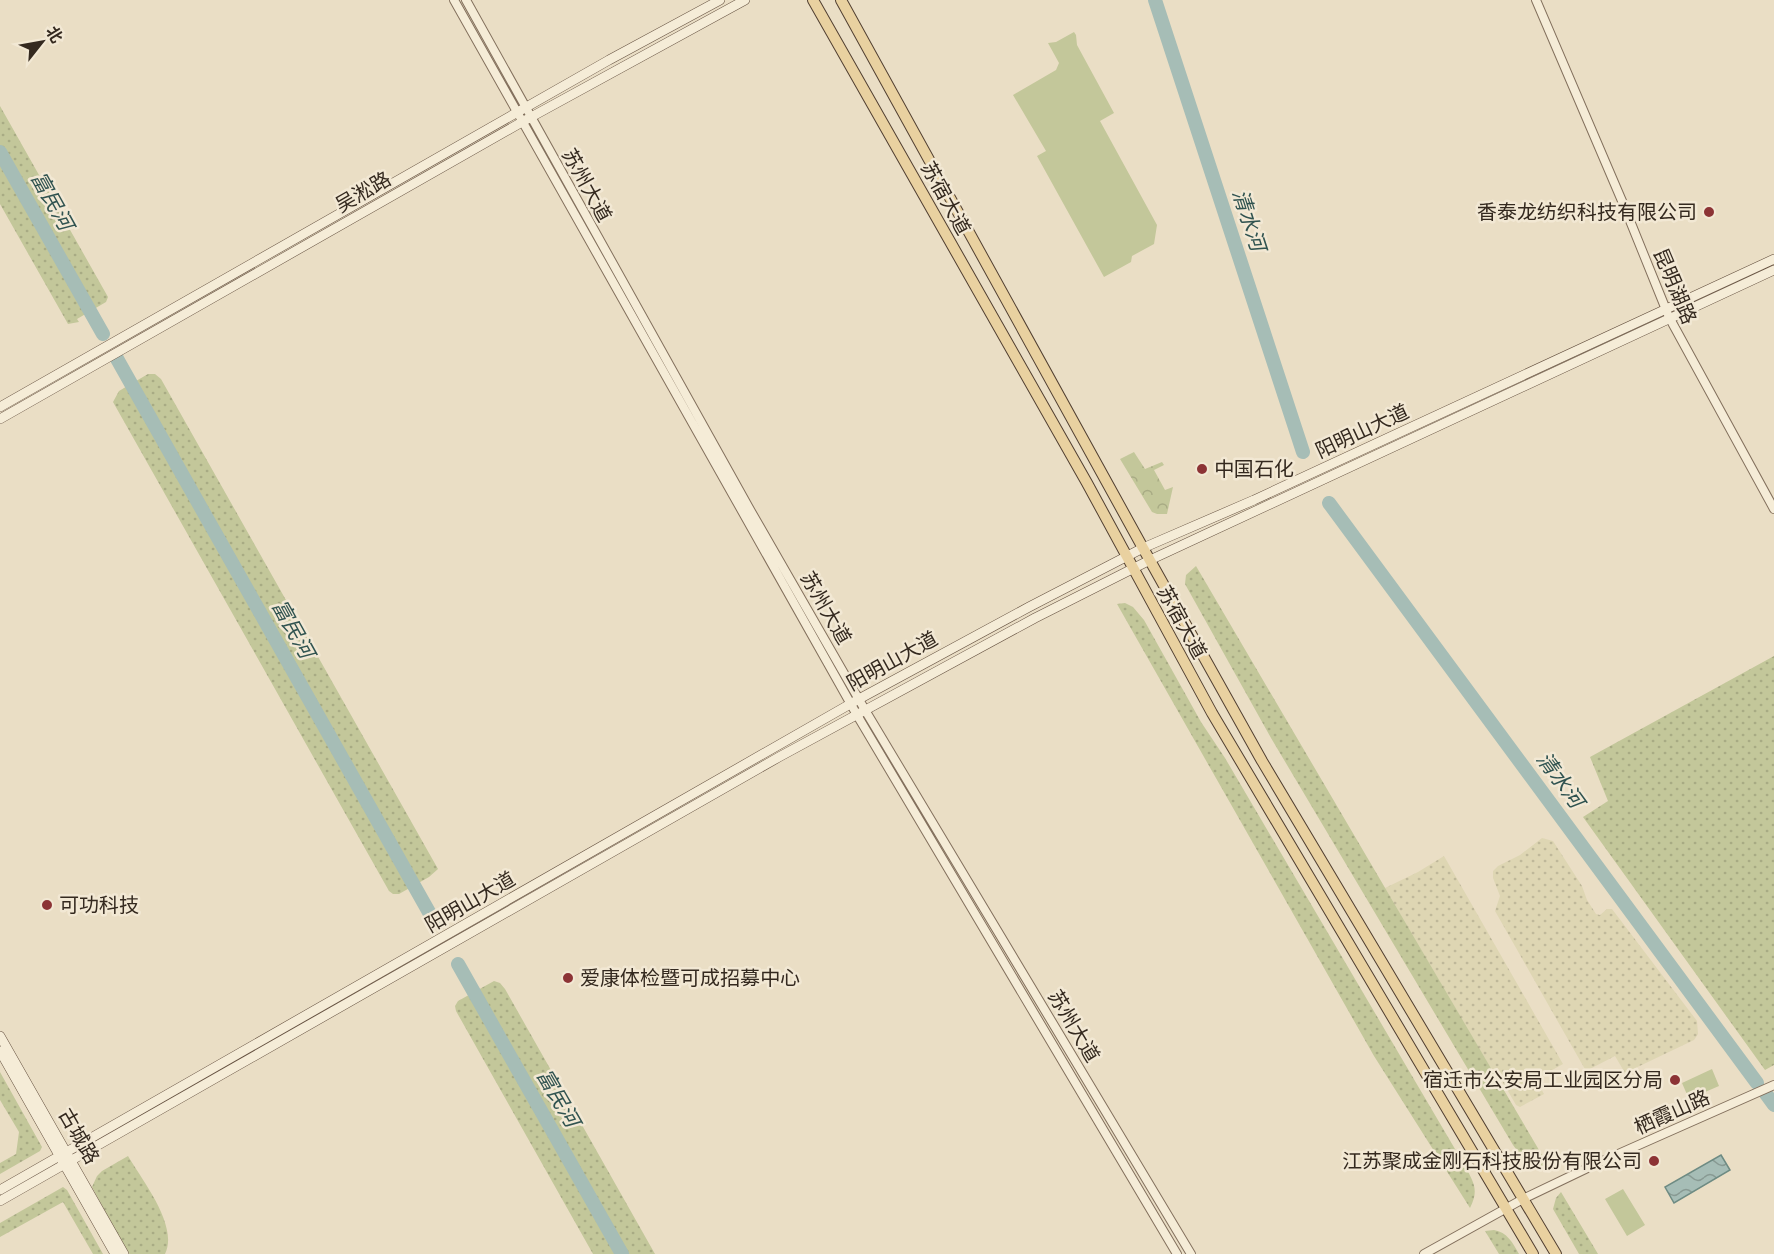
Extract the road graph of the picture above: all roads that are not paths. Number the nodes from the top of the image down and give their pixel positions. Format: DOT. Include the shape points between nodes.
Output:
graph roads {
  1 [pos="454,0"];
  2 [pos="466,0"];
  3 [pos="720,0"];
  4 [pos="745,0"];
  5 [pos="813,0"];
  6 [pos="841,0"];
  7 [pos="1536,0"];
  8 [pos="524,115"];
  9 [pos="1774,259"];
  10 [pos="1774,270"];
  11 [pos="1667,313"];
  12 [pos="0,407"];
  13 [pos="0,419"];
  14 [pos="1774,509"];
  15 [pos="1143,548"];
  16 [pos="1126,557"];
  17 [pos="1150,560"];
  18 [pos="1132,568"];
  19 [pos="855,701"];
  20 [pos="861,712"];
  21 [pos="0,1036"];
  22 [pos="0,1051"];
  23 [pos="1774,1085"];
  24 [pos="66,1158"];
  25 [pos="0,1190"];
  26 [pos="1522,1199"];
  27 [pos="0,1201"];
  28 [pos="1506,1209"];
  29 [pos="114,1254"];
  30 [pos="124,1254"];
  31 [pos="1177,1254"];
  32 [pos="1191,1254"];
  33 [pos="1424,1254"];
  34 [pos="1533,1254"];
  35 [pos="1556,1254"];
  1 -- 8 [label="street, 苏州大道"];
  2 -- 8 [label="street, 苏州大道"];
  3 -- 8 [label="main road, 吴淞路" via="619,55"];
  4 -- 8 [label="main road, 吴淞路"];
  5 -- 16 [label="main road, 苏宿大道"];
  6 -- 15 [label="main road, 苏宿大道"];
  7 -- 11 [label="street, 昆明湖路"];
  8 -- 12 [label="main road, 吴淞路"];
  8 -- 13 [label="main road, 吴淞路"];
  8 -- 19 [label="street, 苏州大道"];
  9 -- 11 [label="main road, 阳明山大道"];
  10 -- 11 [label="main road, 阳明山大道"];
  11 -- 14 [label="street, 昆明湖路"];
  11 -- 15 [label="main road, 阳明山大道"];
  11 -- 17 [label="main road, 阳明山大道"];
  15 -- 16 [label="main road, 阳明山大道"];
  15 -- 17 [label="main road, 苏宿大道"];
  16 -- 18 [label="main road, 苏宿大道"];
  16 -- 19 [label="main road, 阳明山大道"];
  17 -- 18 [label="main road, 阳明山大道"];
  17 -- 26 [label="main road, 苏宿大道" via="1262,761"];
  18 -- 20 [label="main road, 阳明山大道"];
  18 -- 28 [label="main road, 苏宿大道" via="1212,713"];
  19 -- 20 [label="street, 苏州大道"];
  19 -- 24 [label="main road, 阳明山大道"];
  20 -- 24 [label="main road, 阳明山大道"];
  20 -- 31 [label="street, 苏州大道"];
  20 -- 32 [label="street, 苏州大道"];
  21 -- 24 [label="main road, 古城路"];
  22 -- 24 [label="main road, 古城路"];
  23 -- 26 [label="street, 栖霞山路"];
  24 -- 25 [label="main road"];
  24 -- 27 [label="main road"];
  24 -- 29 [label="main road, 古城路"];
  24 -- 30 [label="main road, 古城路"];
  26 -- 28 [label="street, 栖霞山路"];
  26 -- 35 [label="main road, 苏宿大道"];
  28 -- 33 [label="street, 栖霞山路"];
  28 -- 34 [label="main road, 苏宿大道"];
}
